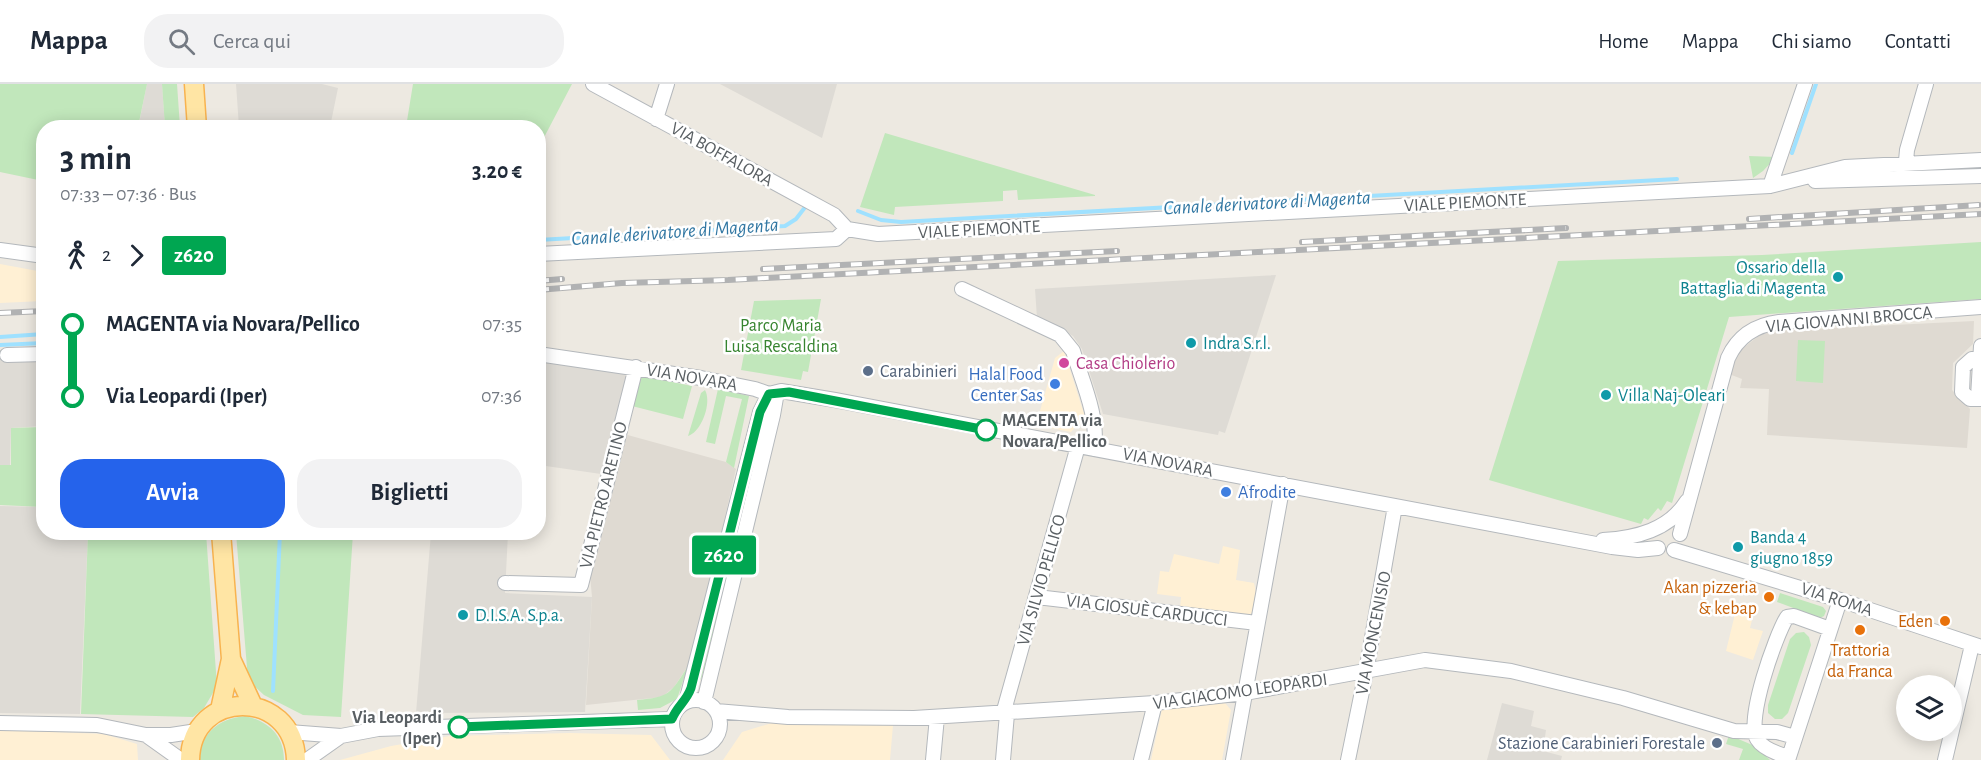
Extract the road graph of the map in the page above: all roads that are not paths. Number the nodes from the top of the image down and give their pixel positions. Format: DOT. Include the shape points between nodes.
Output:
graph roads {
  1 [pos="194,84"];
  2 [pos="593,84"];
  3 [pos="667,84"];
  4 [pos="1805,84"];
  5 [pos="1926,84"];
  6 [pos="656,119"];
  7 [pos="196,120"];
  8 [pos="1981,160"];
  9 [pos="1905,164"];
  10 [pos="1981,176"];
  11 [pos="1906,180"];
  12 [pos="1795,182"];
  13 [pos="1770,186"];
  14 [pos="847,229"];
  15 [pos="0,250"];
  16 [pos="546,254"];
  17 [pos="36,255"];
  18 [pos="962,289"];
  19 [pos="1981,308"];
  20 [pos="1981,352"];
  21 [pos="36,354"];
  22 [pos="7,355"];
  23 [pos="546,355"];
  24 [pos="636,367"];
  25 [pos="773,393"];
  26 [pos="1980,398"];
  27 [pos="1078,446"];
  28 [pos="1094,449"];
  29 [pos="1283,484"];
  30 [pos="1692,494"];
  31 [pos="1395,506"];
  32 [pos="1662,526"];
  33 [pos="222,540"];
  34 [pos="1586,542"];
  35 [pos="1678,542"];
  36 [pos="1658,548"];
  37 [pos="731,558"];
  38 [pos="506,583"];
  39 [pos="1036,597"];
  40 [pos="1840,600"];
  41 [pos="1257,623"];
  42 [pos="1830,629"];
  43 [pos="1977,646"];
  44 [pos="231,659"];
  45 [pos="1366,672"];
  46 [pos="1245,693"];
  47 [pos="686,702"];
  48 [pos="704,702"];
  49 [pos="1155,703"];
  50 [pos="253,706"];
  51 [pos="220,711"];
  52 [pos="716,711"];
  53 [pos="1005,714"];
  54 [pos="937,717"];
  55 [pos="672,719"];
  56 [pos="0,723"];
  57 [pos="197,731"];
  58 [pos="289,732"];
  59 [pos="1754,732"];
  60 [pos="147,735"];
  61 [pos="341,736"];
  62 [pos="1795,737"];
  63 [pos="1789,759"];
  64 [pos="181,760"];
  65 [pos="190,760"];
  66 [pos="296,760"];
  67 [pos="307,760"];
  68 [pos="933,760"];
  69 [pos="1003,760"];
  70 [pos="1141,760"];
  71 [pos="1233,760"];
  72 [pos="1348,760"];
  73 [pos="1945,760"];
  1 -- 7 [label="main road"];
  2 -- 6 [label="street, VIA BOFFALORA"];
  3 -- 6 [label="street"];
  4 -- 13 [label="street"];
  5 -- 9 [label="street"];
  6 -- 14 [label="street, VIA BOFFALORA" via="834,215"];
  8 -- 9 [label="street, VIALE PIEMONTE"];
  9 -- 11 [label="street"];
  9 -- 12 [label="street, VIALE PIEMONTE" via="1845,167"];
  10 -- 11 [label="street, VIALE PIEMONTE"];
  11 -- 12 [label="street, VIALE PIEMONTE"];
  12 -- 13 [label="street, VIALE PIEMONTE"];
  13 -- 14 [label="street, VIALE PIEMONTE" via="878,234"];
  14 -- 16 [label="street" via="836,238"];
  15 -- 17 [label="street"];
  18 -- 28 [label="street" via="1060,334 1067,341 1092,416"];
  19 -- 30 [label="street, VIA GIOVANNI BROCCA" via="1779,322 1751,330 1728,358"];
  20 -- 26 [label="street" via="1963,368 1962,392 1970,399"];
  21 -- 22 [label="street"];
  23 -- 24 [label="street, VIA NOVARA"];
  24 -- 25 [label="street, VIA NOVARA"];
  24 -- 38 [label="street, VIA PIETRO ARETINO" via="581,585"];
  25 -- 27 [label="street, VIA NOVARA"];
  25 -- 37 [label="street" via="774,415"];
  27 -- 28 [label="street, VIA NOVARA"];
  27 -- 39 [label="street, VIA SILVIO PELLICO"];
  28 -- 29 [label="street, VIA NOVARA"];
  29 -- 31 [label="street, VIA NOVARA"];
  29 -- 41 [label="street"];
  30 -- 32 [label="street, VIA GIOVANNI BROCCA" via="1679,513"];
  30 -- 35 [label="street, VIA GIOVANNI BROCCA"];
  31 -- 34 [label="street, VIA NOVARA"];
  31 -- 45 [label="street, VIA MONCENISIO"];
  32 -- 34 [label="street, VIA NOVARA" via="1634,536"];
  32 -- 35 [label="street" via="1675,527"];
  32 -- 36 [label="street" via="1654,536"];
  33 -- 44 [label="main road"];
  34 -- 36 [label="street, VIA NOVARA" via="1638,550"];
  35 -- 36 [label="street" via="1666,551"];
  35 -- 40 [label="street, VIA ROMA" via="1692,555"];
  37 -- 47 [label="street"];
  37 -- 48 [label="street"];
  39 -- 41 [label="street, VIA GIOSUÈ CARDUCCI"];
  39 -- 53 [label="street, VIA SILVIO PELLICO"];
  40 -- 42 [label="street"];
  40 -- 43 [label="street, VIA ROMA"];
  41 -- 46 [label="street"];
  42 -- 59 [label="street" via="1787,617 1755,707"];
  42 -- 62 [label="street"];
  43 -- 73 [label="street"];
  44 -- 50 [label="main road"];
  44 -- 51 [label="main road"];
  45 -- 46 [label="street, VIA GIACOMO LEOPARDI"];
  45 -- 59 [label="street, VIA GIACOMO LEOPARDI" via="1425,660 1508,671"];
  45 -- 72 [label="street, VIA MONCENISIO"];
  46 -- 49 [label="street, VIA GIACOMO LEOPARDI"];
  46 -- 71 [label="street"];
  47 -- 48 [label="street"];
  47 -- 55 [label="street"];
  48 -- 52 [label="street"];
  49 -- 53 [label="street, VIA GIACOMO LEOPARDI"];
  49 -- 70 [label="street"];
  50 -- 51 [label="main road"];
  50 -- 58 [label="main road" via="270,713"];
  51 -- 57 [label="main road"];
  52 -- 54 [label="street, VIA GIACOMO LEOPARDI" via="851,719"];
  52 -- 55 [label="street" via="718,733 709,744 697,748 680,742"];
  53 -- 54 [label="street, VIA GIACOMO LEOPARDI"];
  53 -- 69 [label="street, VIA SILVIO PELLICO"];
  54 -- 68 [label="street"];
  55 -- 61 [label="street" via="378,729"];
  56 -- 60 [label="street" via="96,725"];
  57 -- 60 [label="street"];
  57 -- 65 [label="main road"];
  58 -- 61 [label="street"];
  58 -- 66 [label="main road"];
  59 -- 62 [label="street, VIA GIACOMO LEOPARDI"];
  59 -- 63 [label="street" via="1768,749"];
  60 -- 64 [label="street"];
  61 -- 67 [label="street"];
  62 -- 63 [label="street"];
}
